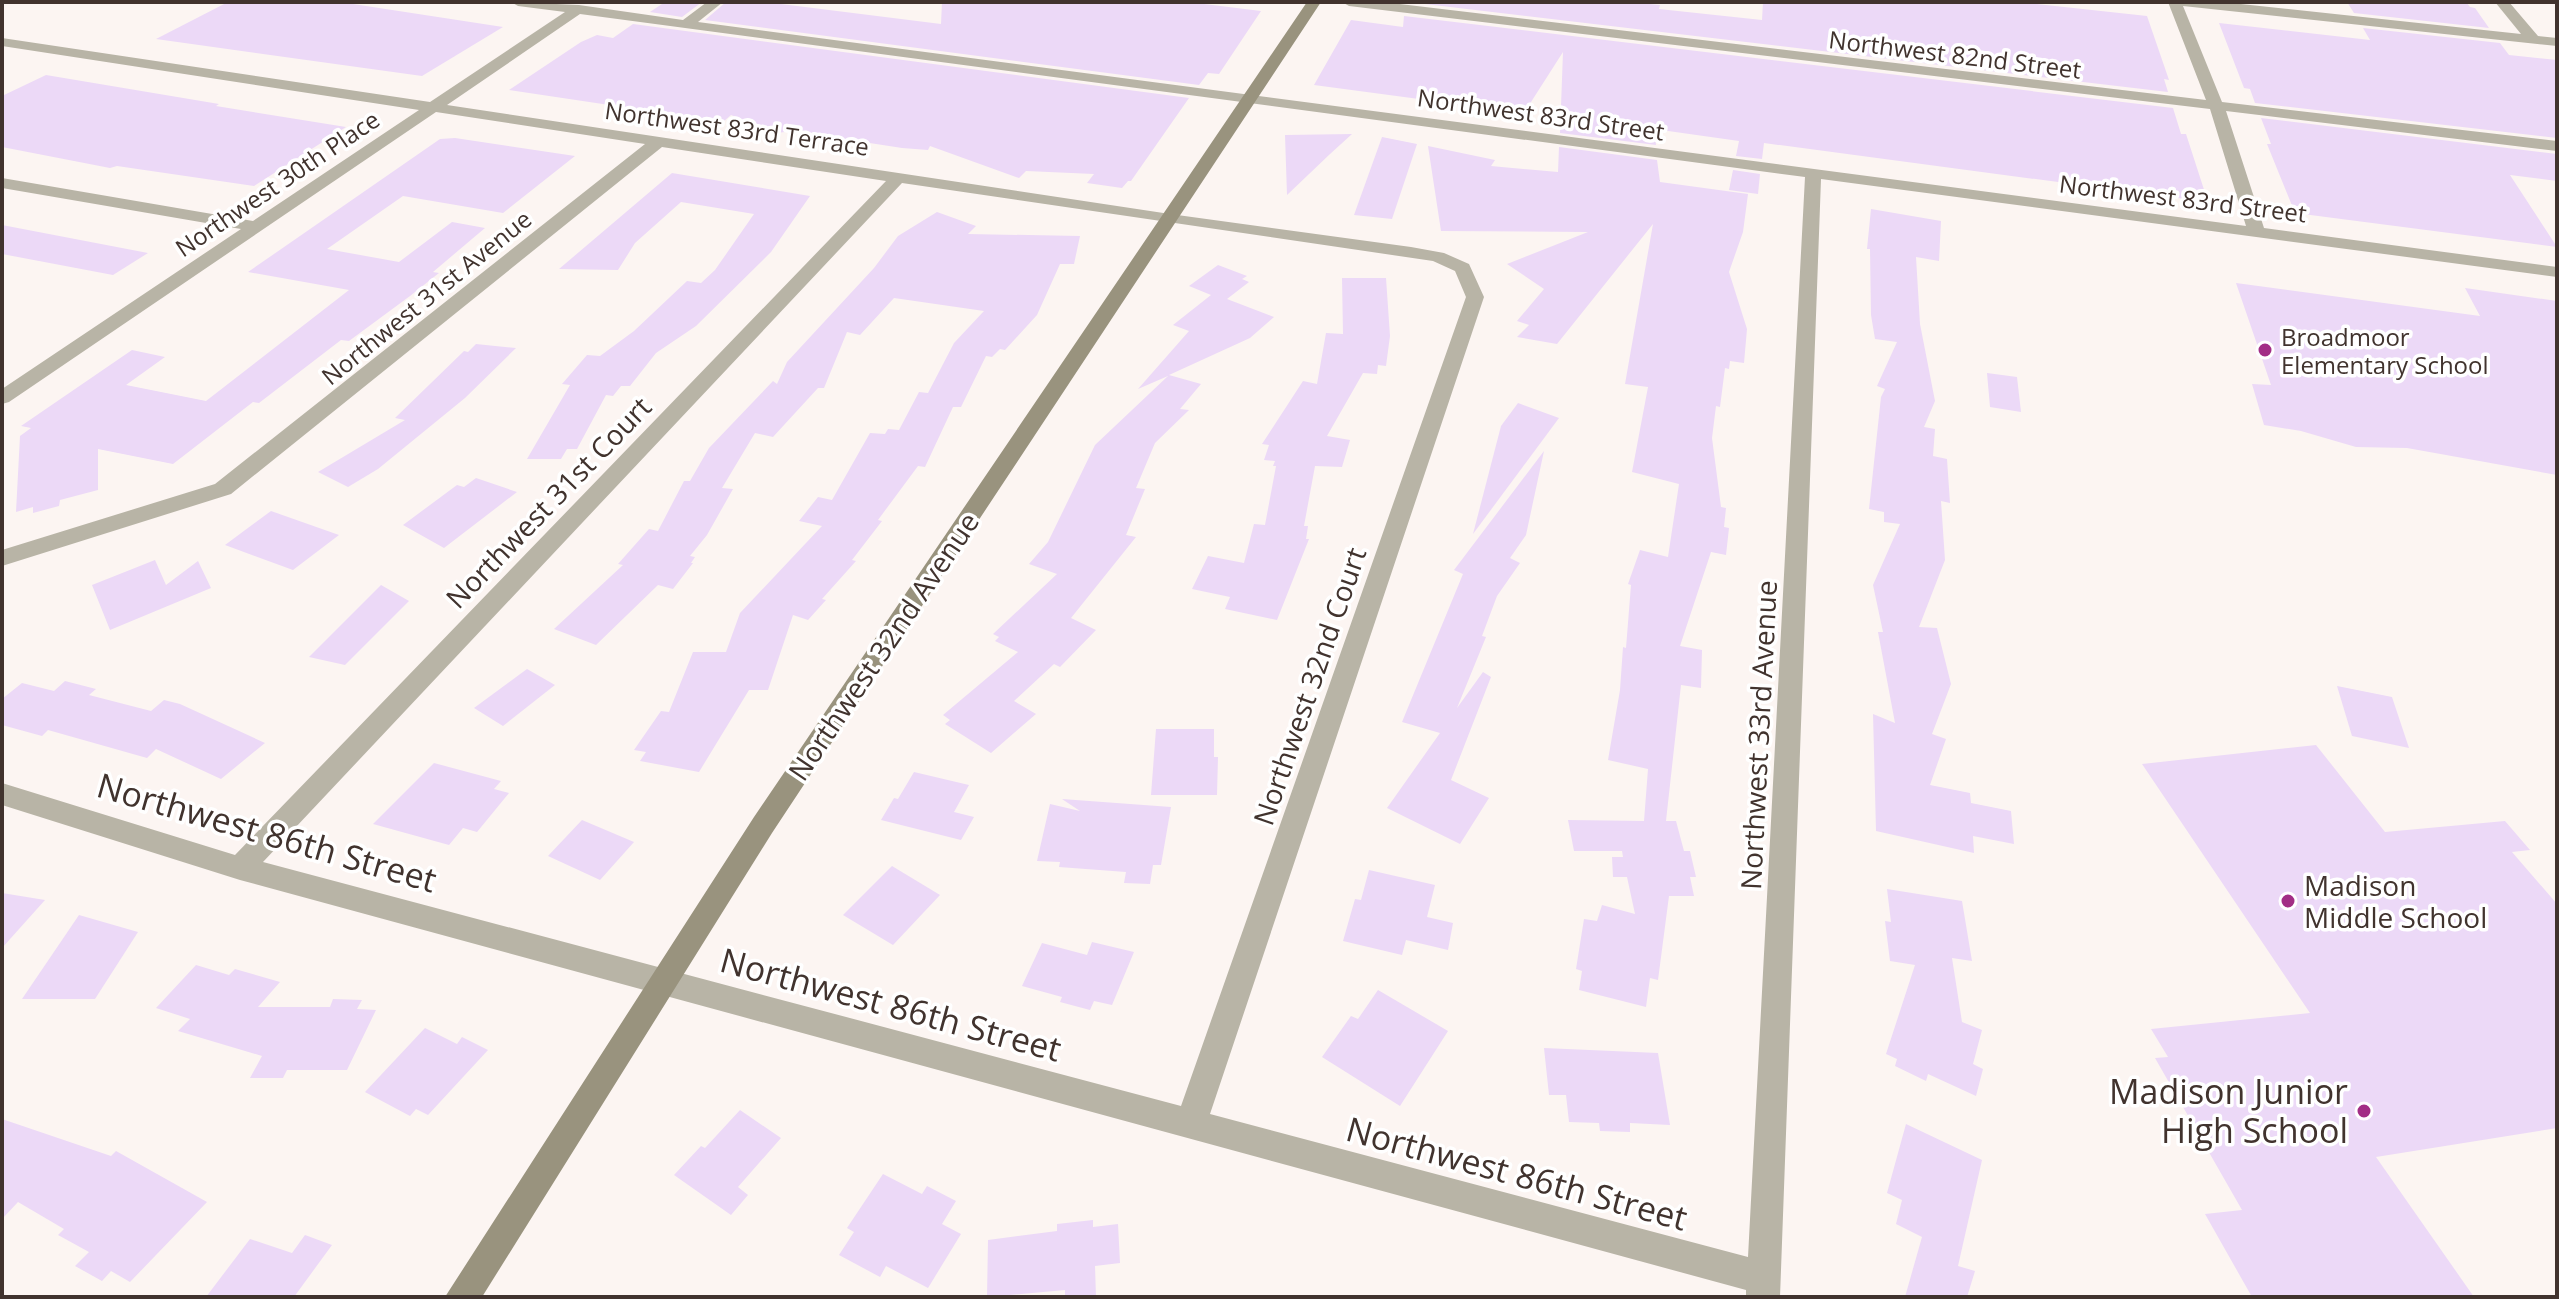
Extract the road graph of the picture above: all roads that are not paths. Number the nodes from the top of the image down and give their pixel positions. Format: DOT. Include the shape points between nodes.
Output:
graph roads {
  1 [pos="518,2"];
  2 [pos="716,2"];
  3 [pos="1314,2"];
  4 [pos="1349,2"];
  5 [pos="2175,2"];
  6 [pos="2184,2"];
  7 [pos="2502,2"];
  8 [pos="579,9"];
  9 [pos="685,25"];
  10 [pos="2533,39"];
  11 [pos="2,42"];
  12 [pos="2557,42"];
  13 [pos="1251,100"];
  14 [pos="435,107"];
  15 [pos="2217,108"];
  16 [pos="659,141"];
  17 [pos="2557,146"];
  18 [pos="1813,175"];
  19 [pos="900,176"];
  20 [pos="2,183"];
  21 [pos="1170,219"];
  22 [pos="253,226"];
  23 [pos="2256,231"];
  24 [pos="1463,268"];
  25 [pos="2557,272"];
  26 [pos="2,398"];
  27 [pos="2,558"];
  28 [pos="2,794"];
  29 [pos="240,868"];
  30 [pos="662,980"];
  31 [pos="1190,1125"];
  32 [pos="1763,1287"];
  33 [pos="462,1297"];
  1 -- 8 [label="street, Northwest 83rd Street"];
  2 -- 9 [label="street"];
  3 -- 13 [label="main road, Northwest 32nd Avenue"];
  4 -- 15 [label="street, Northwest 82nd Street"];
  5 -- 15 [label="street"];
  6 -- 10 [label="street"];
  7 -- 10 [label="street"];
  8 -- 9 [label="street, Northwest 83rd Street"];
  8 -- 14 [label="street, Northwest 30th Place"];
  9 -- 13 [label="street, Northwest 83rd Street"];
  10 -- 12 [label="street"];
  11 -- 14 [label="street, Northwest 83rd Terrace"];
  13 -- 18 [label="street, Northwest 83rd Street"];
  13 -- 21 [label="main road, Northwest 32nd Avenue"];
  14 -- 16 [label="street, Northwest 83rd Terrace"];
  14 -- 22 [label="street, Northwest 30th Place"];
  15 -- 17 [label="street, Northwest 82nd Street"];
  15 -- 23 [label="street"];
  16 -- 19 [label="street, Northwest 83rd Terrace"];
  16 -- 27 [label="street, Northwest 31st Avenue" via="223,489"];
  18 -- 23 [label="street, Northwest 83rd Street"];
  18 -- 32 [label="street, Northwest 33rd Avenue"];
  19 -- 21 [label="street, Northwest 83rd Terrace"];
  19 -- 29 [label="street, Northwest 31st Court"];
  20 -- 22 [label="street"];
  21 -- 24 [label="street, Northwest 83rd Terrace" via="1411,252"];
  21 -- 30 [label="main road, Northwest 32nd Avenue"];
  22 -- 26 [label="street, Northwest 30th Place"];
  23 -- 25 [label="street, Northwest 83rd Street"];
  24 -- 31 [label="street, Northwest 32nd Court" via="1475,297"];
  28 -- 29 [label="street, Northwest 86th Street"];
  29 -- 30 [label="street, Northwest 86th Street"];
  30 -- 31 [label="street, Northwest 86th Street"];
  30 -- 33 [label="main road, Northwest 32nd Avenue"];
  31 -- 32 [label="street, Northwest 86th Street"];
}
